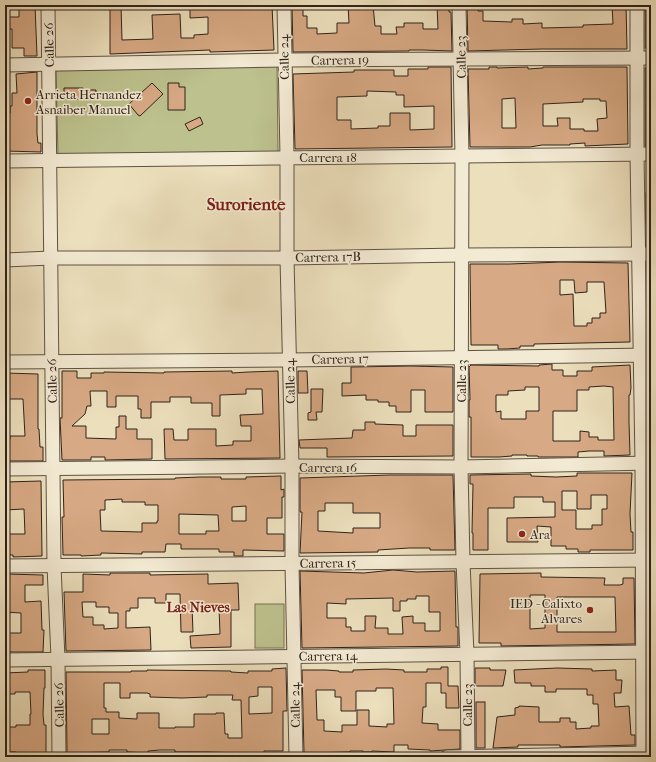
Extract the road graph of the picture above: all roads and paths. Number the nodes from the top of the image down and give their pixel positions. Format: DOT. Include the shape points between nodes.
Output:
graph roads {
  1 [pos="48,5"];
  2 [pos="284,5"];
  3 [pos="459,5"];
  4 [pos="637,5"];
  5 [pos="461,58"];
  6 [pos="637,58"];
  7 [pos="651,58"];
  8 [pos="284,60"];
  9 [pos="5,65"];
  10 [pos="49,65"];
  11 [pos="637,154"];
  12 [pos="651,154"];
  13 [pos="462,156"];
  14 [pos="287,157"];
  15 [pos="5,161"];
  16 [pos="50,161"];
  17 [pos="461,254"];
  18 [pos="645,254"];
  19 [pos="51,258"];
  20 [pos="287,258"];
  21 [pos="5,260"];
  22 [pos="645,355"];
  23 [pos="462,358"];
  24 [pos="289,360"];
  25 [pos="52,361"];
  26 [pos="5,362"];
  27 [pos="646,463"];
  28 [pos="292,466"];
  29 [pos="461,467"];
  30 [pos="53,468"];
  31 [pos="5,469"];
  32 [pos="646,560"];
  33 [pos="463,562"];
  34 [pos="292,564"];
  35 [pos="5,566"];
  36 [pos="54,566"];
  37 [pos="647,652"];
  38 [pos="467,654"];
  39 [pos="294,656"];
  40 [pos="58,659"];
  41 [pos="5,660"];
  42 [pos="646,754"];
  43 [pos="59,757"];
  44 [pos="296,757"];
  45 [pos="447,757"];
  46 [pos="468,757"];
  1 -- 10 [label="street, Calle 26"];
  2 -- 8 [label="street, Calle 24"];
  3 -- 5 [label="street, Calle 23"];
  4 -- 6 [label="street"];
  5 -- 6 [label="street, Carrera 19"];
  5 -- 8 [label="street, Carrera 19"];
  5 -- 13 [label="street, Calle 23"];
  6 -- 7 [label="street, Carrera 19"];
  6 -- 11 [label="street"];
  8 -- 10 [label="street, Carrera 19"];
  8 -- 14 [label="street, Calle 24"];
  9 -- 10 [label="street, Carrera 19"];
  10 -- 16 [label="street, Calle 26"];
  11 -- 12 [label="street, Carrera 18"];
  11 -- 13 [label="street, Carrera 18"];
  11 -- 18 [label="street"];
  13 -- 14 [label="street, Carrera 18"];
  13 -- 17 [label="street, Calle 23"];
  14 -- 16 [label="street, Carrera 18"];
  14 -- 20 [label="street, Calle 24"];
  15 -- 16 [label="street, Carrera 18"];
  16 -- 19 [label="street, Calle 26"];
  17 -- 18 [label="street, Carrera 17B"];
  17 -- 20 [label="street, Carrera 17B"];
  17 -- 23 [label="street, Calle 23"];
  18 -- 22 [label="street"];
  19 -- 20 [label="street, Carrera 17B"];
  19 -- 21 [label="street, Carrera 17B"];
  19 -- 25 [label="street, Calle 26"];
  20 -- 24 [label="street, Calle 24"];
  22 -- 23 [label="street, Carrera 17"];
  22 -- 27 [label="street"];
  23 -- 24 [label="street, Carrera 17"];
  23 -- 29 [label="street, Calle 23"];
  24 -- 25 [label="street, Carrera 17"];
  24 -- 28 [label="street, Calle 24"];
  25 -- 26 [label="street, Carrera 17"];
  25 -- 30 [label="street, Calle 26"];
  27 -- 29 [label="street, Carrera 16"];
  27 -- 32 [label="street"];
  28 -- 29 [label="street, Carrera 16"];
  28 -- 30 [label="street, Carrera 16"];
  28 -- 34 [label="street, Calle 24"];
  29 -- 33 [label="street, Calle 23"];
  30 -- 31 [label="street, Carrera 16"];
  30 -- 36 [label="street, Calle 26"];
  32 -- 33 [label="street, Carrera 15"];
  32 -- 37 [label="street"];
  33 -- 34 [label="street, Carrera 15"];
  33 -- 38 [label="street, Calle 23"];
  34 -- 36 [label="street, Carrera 15"];
  34 -- 39 [label="street, Calle 24"];
  35 -- 36 [label="street, Carrera 15"];
  36 -- 40 [label="street, Calle 26"];
  37 -- 38 [label="street, Carrera 14"];
  37 -- 42 [label="street"];
  38 -- 39 [label="street, Carrera 14"];
  38 -- 46 [label="street, Calle 23"];
  39 -- 40 [label="street, Carrera 14"];
  39 -- 44 [label="street, Calle 24"];
  40 -- 41 [label="street, Carrera 14"];
  40 -- 43 [label="street, Calle 26"];
  42 -- 46 [label="street"];
  45 -- 46 [label="street"];
}
